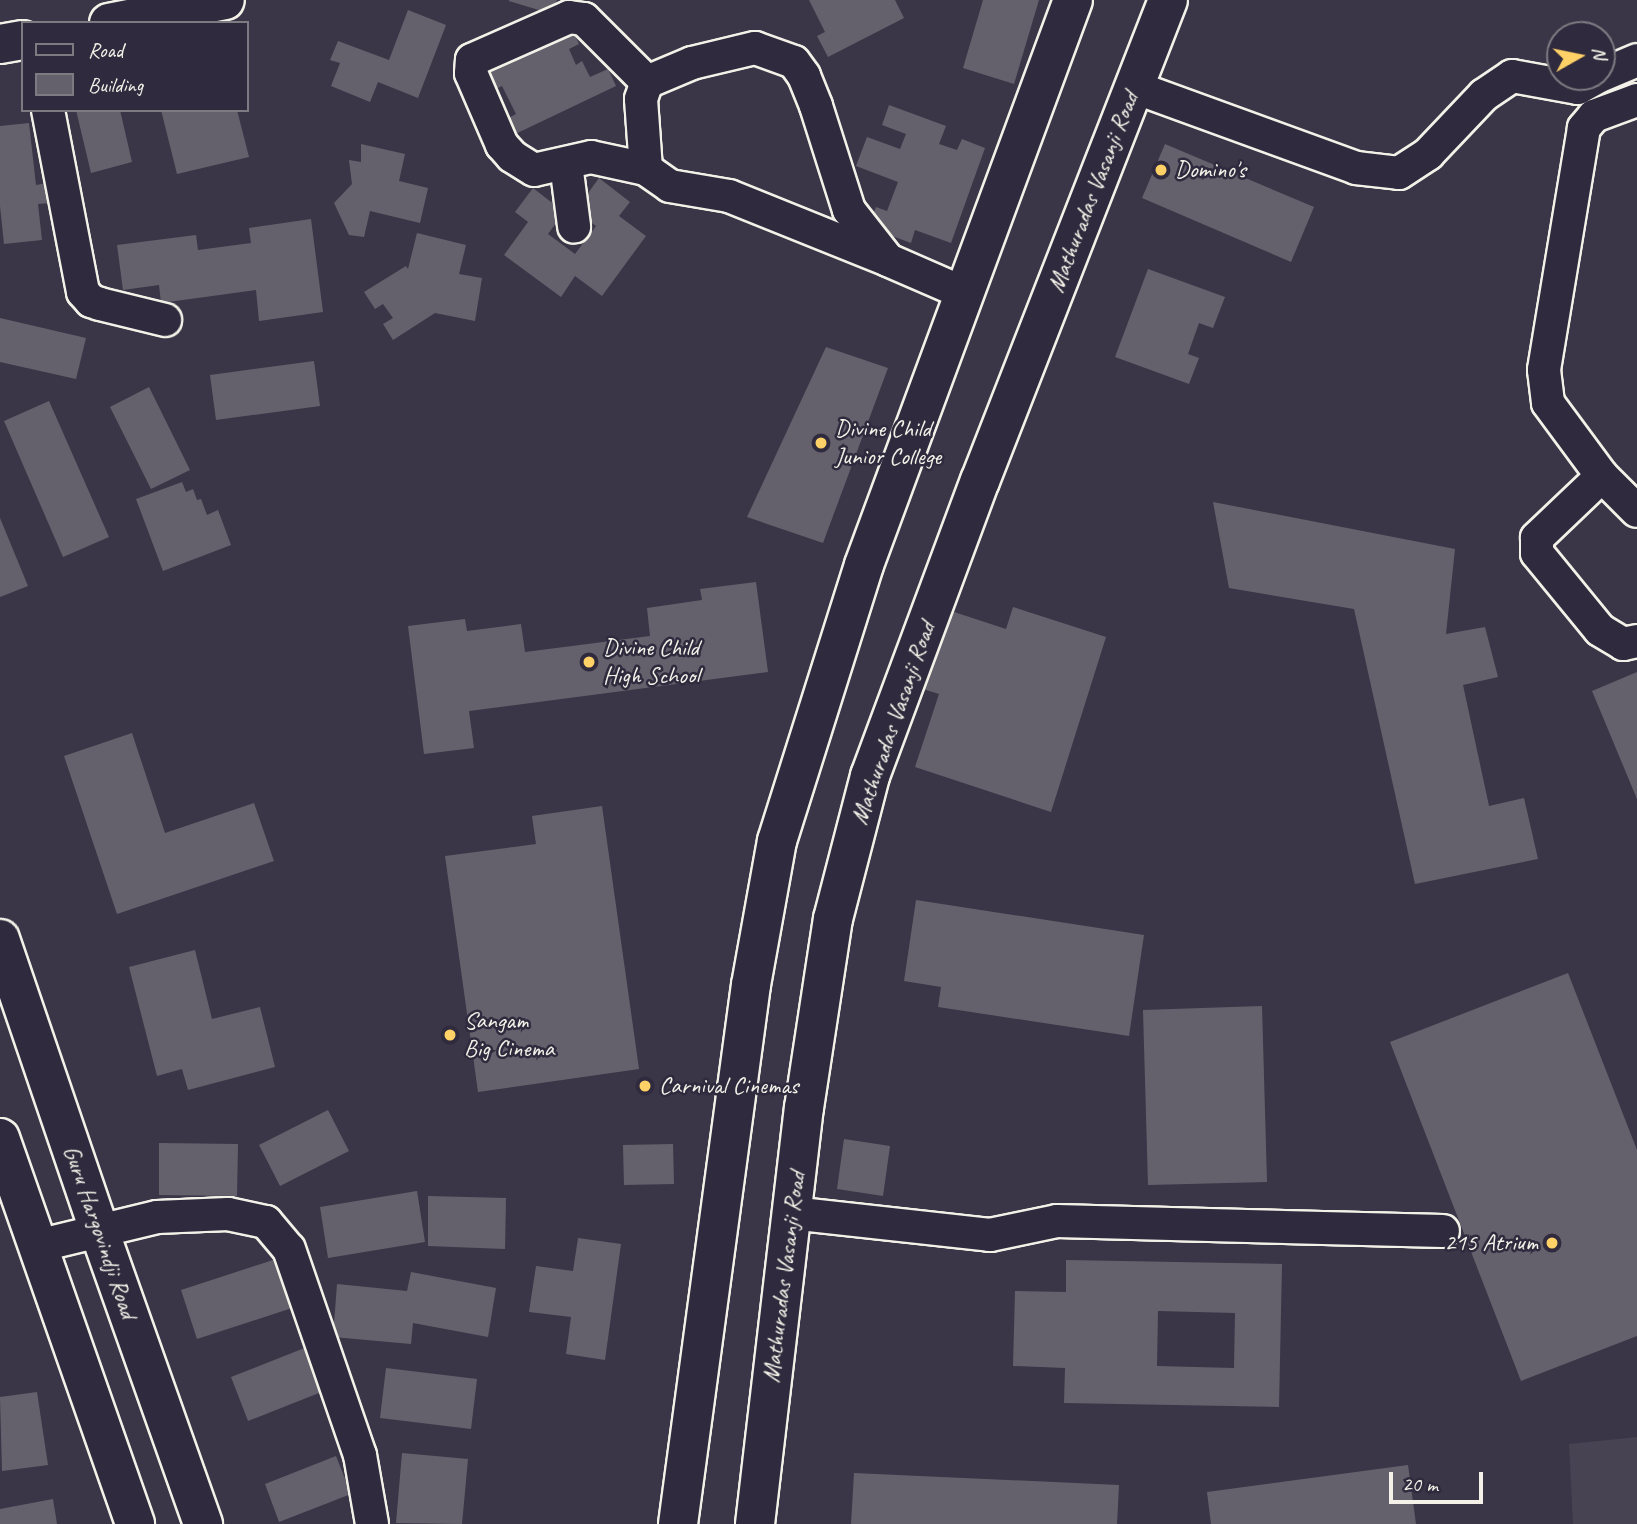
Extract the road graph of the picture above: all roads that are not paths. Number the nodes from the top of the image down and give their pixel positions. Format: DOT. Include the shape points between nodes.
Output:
graph roads {
  1 [pos="225,0"];
  2 [pos="1073,0"];
  3 [pos="1168,0"];
  4 [pos="119,21"];
  5 [pos="21,40"];
  6 [pos="0,44"];
  7 [pos="1637,60"];
  8 [pos="1616,69"];
  9 [pos="647,82"];
  10 [pos="1546,82"];
  11 [pos="1134,87"];
  12 [pos="1637,100"];
  13 [pos="48,112"];
  14 [pos="566,163"];
  15 [pos="646,169"];
  16 [pos="574,226"];
  17 [pos="888,260"];
  18 [pos="964,293"];
  19 [pos="165,320"];
  20 [pos="1602,476"];
  21 [pos="1637,511"];
  22 [pos="1637,641"];
  23 [pos="0,939"];
  24 [pos="0,1138"];
  25 [pos="792,1213"];
  26 [pos="1443,1231"];
  27 [pos="100,1233"];
  28 [pos="37,1246"];
  29 [pos="135,1524"];
  30 [pos="203,1524"];
  31 [pos="372,1524"];
  32 [pos="678,1524"];
  33 [pos="755,1524"];
  1 -- 4 [label="main road"];
  2 -- 18 [label="main road"];
  3 -- 11 [label="main road, Mathuradas Vasanji Road"];
  5 -- 6 [label="main road"];
  7 -- 8 [label="street"];
  9 -- 14 [label="street" via="584,19 569,17 472,60 471,73 502,145 512,156 534,170"];
  9 -- 15 [label="street" via="641,99"];
  9 -- 17 [label="street" via="692,63 755,48 794,62 816,106 849,210"];
  10 -- 11 [label="street" via="1512,76 1484,95 1428,154 1399,173 1356,168"];
  11 -- 25 [label="main road, Mathuradas Vasanji Road" via="870,776 832,919"];
  12 -- 20 [label="street" via="1594,116 1584,128 1544,370 1548,403"];
  13 -- 19 [label="street" via="83,292 91,301"];
  14 -- 15 [label="street" via="591,157"];
  14 -- 16 [label="street"];
  15 -- 17 [label="street" via="670,186 729,196"];
  17 -- 18 [label="street"];
  18 -- 32 [label="main road" via="864,565 778,841 751,985"];
  20 -- 21 [label="street"];
  20 -- 22 [label="street" via="1537,538 1537,553 1600,630 1623,644"];
  23 -- 27 [label="main road, Guru Hargovindji Road"];
  24 -- 28 [label="main road"];
  25 -- 26 [label="street" via="990,1235 1057,1222"];
  25 -- 33 [label="main road, Mathuradas Vasanji Road"];
  27 -- 28 [label="street"];
  27 -- 30 [label="main road, Guru Hargovindji Road"];
  27 -- 31 [label="street" via="157,1217 228,1214 266,1222 289,1249 360,1455"];
  28 -- 29 [label="main road"];
}
